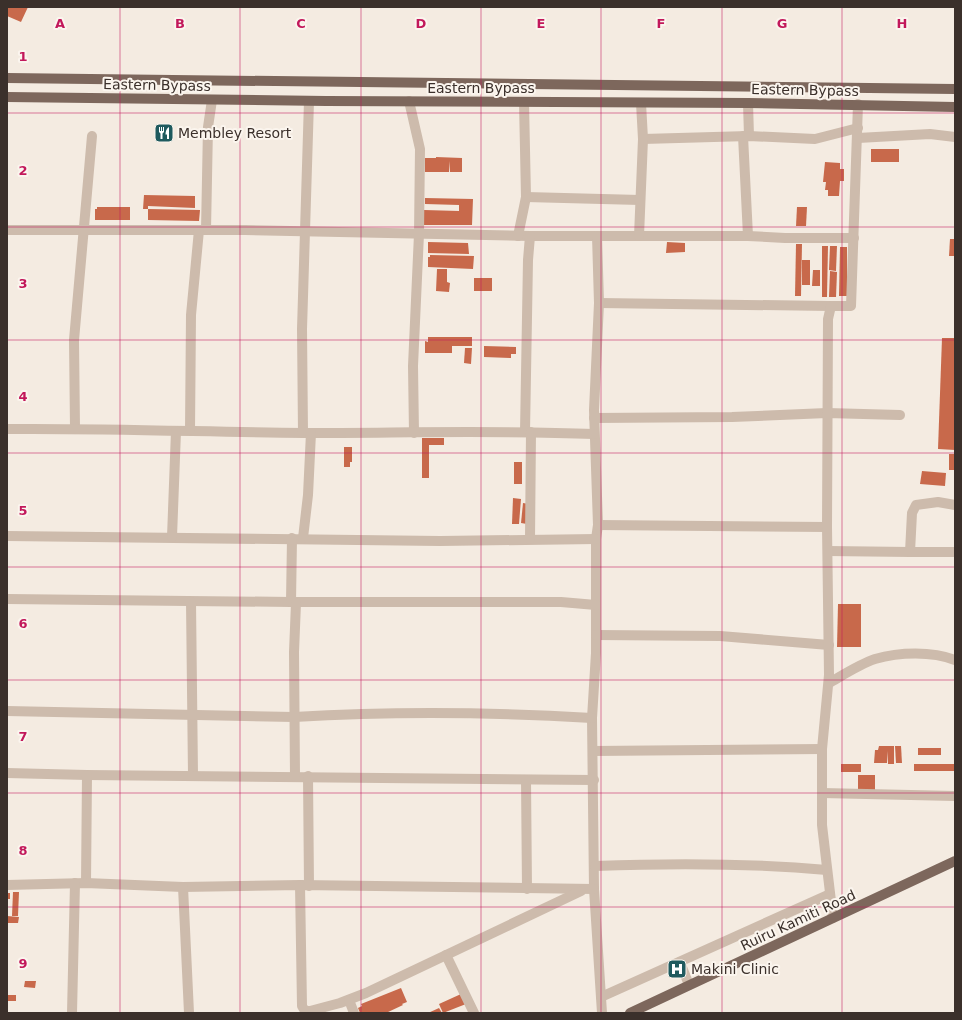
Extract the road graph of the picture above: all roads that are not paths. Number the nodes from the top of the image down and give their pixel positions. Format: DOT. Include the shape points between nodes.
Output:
graph roads {
  1 [pos="7,78"];
  2 [pos="955,89"];
  3 [pos="7,97"];
  4 [pos="212,100"];
  5 [pos="309,101"];
  6 [pos="409,101"];
  7 [pos="524,102"];
  8 [pos="641,103"];
  9 [pos="748,103"];
  10 [pos="858,104"];
  11 [pos="955,107"];
  12 [pos="858,133"];
  13 [pos="92,136"];
  14 [pos="746,136"];
  15 [pos="955,137"];
  16 [pos="643,139"];
  17 [pos="526,197"];
  18 [pos="640,200"];
  19 [pos="7,230"];
  20 [pos="85,230"];
  21 [pos="203,230"];
  22 [pos="305,232"];
  23 [pos="419,234"];
  24 [pos="518,236"];
  25 [pos="530,236"];
  26 [pos="597,236"];
  27 [pos="639,236"];
  28 [pos="748,236"];
  29 [pos="854,238"];
  30 [pos="599,303"];
  31 [pos="830,306"];
  32 [pos="827,413"];
  33 [pos="900,415"];
  34 [pos="594,418"];
  35 [pos="75,428"];
  36 [pos="7,429"];
  37 [pos="190,430"];
  38 [pos="176,431"];
  39 [pos="307,432"];
  40 [pos="528,432"];
  41 [pos="414,433"];
  42 [pos="594,434"];
  43 [pos="955,505"];
  44 [pos="598,525"];
  45 [pos="827,527"];
  46 [pos="7,536"];
  47 [pos="172,537"];
  48 [pos="292,538"];
  49 [pos="303,538"];
  50 [pos="530,539"];
  51 [pos="596,539"];
  52 [pos="828,551"];
  53 [pos="910,552"];
  54 [pos="955,552"];
  55 [pos="7,599"];
  56 [pos="191,602"];
  57 [pos="294,602"];
  58 [pos="596,605"];
  59 [pos="596,635"];
  60 [pos="829,645"];
  61 [pos="955,660"];
  62 [pos="829,683"];
  63 [pos="7,711"];
  64 [pos="192,715"];
  65 [pos="294,717"];
  66 [pos="592,718"];
  67 [pos="822,749"];
  68 [pos="593,751"];
  69 [pos="7,773"];
  70 [pos="87,775"];
  71 [pos="193,775"];
  72 [pos="295,776"];
  73 [pos="308,776"];
  74 [pos="526,780"];
  75 [pos="594,780"];
  76 [pos="822,793"];
  77 [pos="955,796"];
  78 [pos="955,861"];
  79 [pos="595,866"];
  80 [pos="827,870"];
  81 [pos="75,883"];
  82 [pos="86,883"];
  83 [pos="7,885"];
  84 [pos="304,886"];
  85 [pos="183,887"];
  86 [pos="528,889"];
  87 [pos="589,889"];
  88 [pos="830,894"];
  89 [pos="833,918"];
  90 [pos="446,955"];
  91 [pos="680,962"];
  92 [pos="689,985"];
  93 [pos="601,997"];
  94 [pos="349,1000"];
  95 [pos="72,1013"];
  96 [pos="189,1013"];
  97 [pos="354,1013"];
  98 [pos="474,1013"];
  99 [pos="602,1013"];
  100 [pos="630,1013"];
  1 -- 2 [label="main road, Eastern Bypass"];
  3 -- 4 [label="main road, Eastern Bypass"];
  4 -- 5 [label="main road, Eastern Bypass"];
  4 -- 21 [label="street" via="208,127"];
  5 -- 6 [label="main road, Eastern Bypass"];
  5 -- 22 [label="street"];
  6 -- 7 [label="main road, Eastern Bypass"];
  6 -- 23 [label="street" via="420,149"];
  7 -- 8 [label="main road, Eastern Bypass"];
  7 -- 17 [label="street"];
  8 -- 9 [label="main road, Eastern Bypass"];
  8 -- 16 [label="street"];
  9 -- 10 [label="main road, Eastern Bypass"];
  9 -- 14 [label="street"];
  10 -- 11 [label="main road, Eastern Bypass"];
  10 -- 12 [label="street"];
  12 -- 14 [label="street" via="815,139"];
  12 -- 15 [label="street"];
  12 -- 29 [label="street"];
  13 -- 20 [label="street"];
  14 -- 16 [label="street"];
  14 -- 28 [label="street"];
  16 -- 18 [label="street"];
  17 -- 18 [label="street"];
  17 -- 24 [label="street"];
  18 -- 27 [label="street"];
  19 -- 20 [label="street"];
  20 -- 21 [label="street"];
  20 -- 35 [label="street" via="74,340"];
  21 -- 22 [label="street"];
  21 -- 37 [label="street" via="191,315"];
  22 -- 23 [label="street"];
  22 -- 39 [label="street" via="302,329"];
  23 -- 24 [label="street"];
  23 -- 41 [label="street" via="413,366"];
  24 -- 25 [label="street"];
  25 -- 26 [label="street"];
  25 -- 40 [label="street"];
  26 -- 27 [label="street"];
  26 -- 30 [label="street"];
  27 -- 28 [label="street"];
  28 -- 29 [label="street"];
  29 -- 31 [label="street" via="851,306"];
  30 -- 31 [label="street"];
  30 -- 34 [label="street"];
  31 -- 32 [label="street"];
  32 -- 33 [label="street"];
  32 -- 34 [label="street"];
  32 -- 45 [label="street"];
  34 -- 42 [label="street"];
  35 -- 36 [label="street"];
  35 -- 38 [label="street"];
  37 -- 38 [label="street"];
  37 -- 39 [label="street"];
  38 -- 47 [label="street"];
  39 -- 41 [label="street"];
  39 -- 49 [label="street" via="308,495"];
  40 -- 41 [label="street"];
  40 -- 42 [label="street"];
  40 -- 50 [label="street"];
  42 -- 44 [label="street"];
  43 -- 53 [label="street" via="927,502 916,505 912,513"];
  44 -- 45 [label="street"];
  44 -- 51 [label="street"];
  45 -- 52 [label="street"];
  46 -- 47 [label="street"];
  47 -- 48 [label="street"];
  48 -- 49 [label="street"];
  48 -- 57 [label="street"];
  49 -- 50 [label="street"];
  50 -- 51 [label="street"];
  51 -- 58 [label="street"];
  52 -- 53 [label="street"];
  52 -- 60 [label="street"];
  53 -- 54 [label="street"];
  55 -- 56 [label="street"];
  56 -- 57 [label="street"];
  56 -- 64 [label="street"];
  57 -- 58 [label="street" via="561,602"];
  57 -- 65 [label="street"];
  58 -- 59 [label="street"];
  59 -- 60 [label="street" via="720,636"];
  59 -- 66 [label="street"];
  60 -- 62 [label="street"];
  61 -- 62 [label="street" via="933,655 875,659"];
  62 -- 67 [label="street"];
  63 -- 64 [label="street"];
  64 -- 65 [label="street"];
  64 -- 71 [label="street"];
  65 -- 66 [label="street" via="414,713"];
  65 -- 72 [label="street"];
  66 -- 68 [label="street"];
  67 -- 68 [label="street"];
  67 -- 76 [label="street"];
  68 -- 75 [label="street"];
  69 -- 70 [label="street"];
  70 -- 71 [label="street"];
  70 -- 82 [label="street"];
  71 -- 72 [label="street"];
  72 -- 73 [label="street"];
  73 -- 74 [label="street"];
  73 -- 84 [label="street"];
  74 -- 75 [label="street"];
  74 -- 86 [label="street"];
  75 -- 79 [label="street"];
  76 -- 77 [label="street"];
  76 -- 80 [label="street" via="822,825"];
  78 -- 89 [label="main road, Ruiru Kamiti Road"];
  79 -- 80 [label="street" via="690,864"];
  79 -- 87 [label="street"];
  80 -- 88 [label="street"];
  81 -- 82 [label="street"];
  81 -- 83 [label="street"];
  81 -- 95 [label="street"];
  82 -- 85 [label="street"];
  84 -- 85 [label="street"];
  84 -- 86 [label="street"];
  84 -- 94 [label="street" via="302,1006 305,1011 310,1011"];
  85 -- 96 [label="street"];
  86 -- 87 [label="street"];
  87 -- 90 [label="street"];
  87 -- 93 [label="street"];
  88 -- 89 [label="street"];
  88 -- 91 [label="street"];
  89 -- 92 [label="main road, Ruiru Kamiti Road"];
  90 -- 94 [label="street"];
  90 -- 98 [label="street"];
  91 -- 92 [label="street"];
  91 -- 93 [label="street"];
  92 -- 100 [label="main road, Ruiru Kamiti Road"];
  93 -- 99 [label="street"];
  94 -- 97 [label="street"];
}
